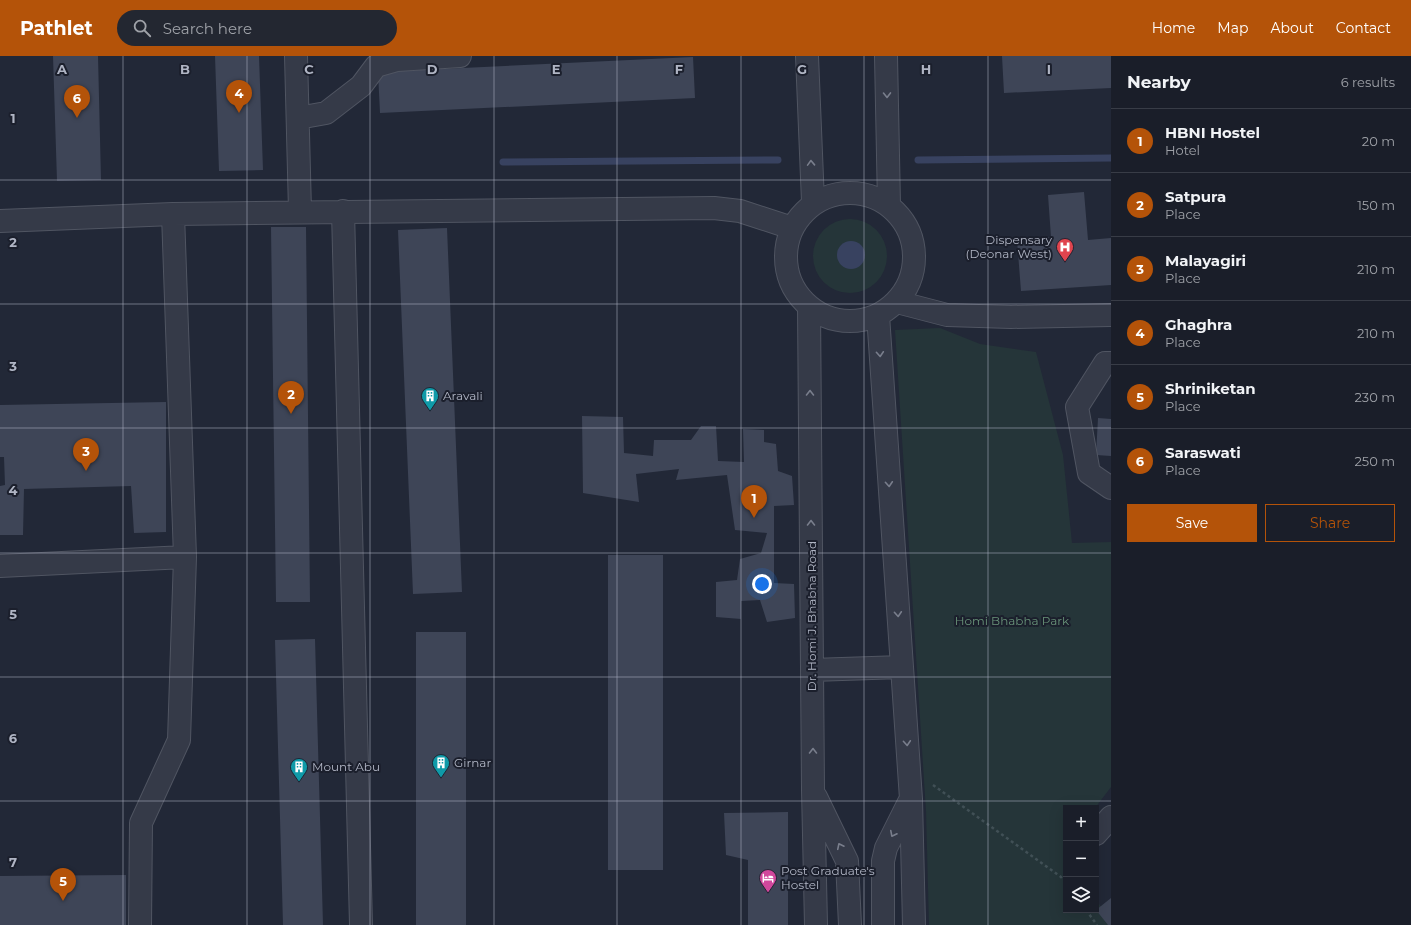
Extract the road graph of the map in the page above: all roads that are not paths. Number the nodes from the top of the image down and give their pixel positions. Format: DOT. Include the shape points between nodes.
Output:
graph roads {
  1 [pos="296,56"];
  2 [pos="460,56"];
  3 [pos="807,56"];
  4 [pos="886,56"];
  5 [pos="397,58"];
  6 [pos="298,118"];
  7 [pos="813,202"];
  8 [pos="889,206"];
  9 [pos="300,211"];
  10 [pos="343,211"];
  11 [pos="173,214"];
  12 [pos="0,221"];
  13 [pos="792,228"];
  14 [pos="897,302"];
  15 [pos="810,308"];
  16 [pos="878,315"];
  17 [pos="1111,315"];
  18 [pos="1111,363"];
  19 [pos="1111,488"];
  20 [pos="184,557"];
  21 [pos="0,566"];
  22 [pos="902,667"];
  23 [pos="812,670"];
  24 [pos="813,790"];
  25 [pos="910,799"];
  26 [pos="1111,817"];
  27 [pos="1099,831"];
  28 [pos="140,925"];
  29 [pos="361,925"];
  30 [pos="816,925"];
  31 [pos="850,925"];
  32 [pos="883,925"];
  33 [pos="914,925"];
  1 -- 6 [label="street"];
  2 -- 5 [label="street"];
  7 -- 3 [label="street, one-way"];
  4 -- 8 [label="street, one-way"];
  5 -- 6 [label="street" via="376,66 362,86 326,113"];
  6 -- 9 [label="street"];
  7 -- 8 [label="street" via="836,194 855,192 873,196"];
  7 -- 13 [label="street"];
  8 -- 14 [label="street" via="904,221 913,240 915,261 910,282"];
  9 -- 10 [label="street"];
  9 -- 11 [label="street"];
  10 -- 13 [label="street" via="714,208 740,211"];
  10 -- 29 [label="street"];
  11 -- 12 [label="street"];
  11 -- 20 [label="street"];
  13 -- 15 [label="street" via="786,249 786,271 795,291"];
  14 -- 16 [label="street"];
  14 -- 17 [label="street" via="947,315"];
  15 -- 16 [label="street" via="831,319 855,321"];
  23 -- 15 [label="street, Dr. Homi J. Bhabha Road, one-way"];
  16 -- 22 [label="street, one-way"];
  18 -- 19 [label="street" via="1105,363 1077,407 1089,473"];
  20 -- 21 [label="street"];
  20 -- 28 [label="street" via="179,740 141,823"];
  22 -- 23 [label="street"];
  22 -- 25 [label="street, one-way"];
  24 -- 23 [label="street, Dr. Homi J. Bhabha Road, one-way"];
  24 -- 30 [label="street, Dr. Homi J. Bhabha Road"];
  31 -- 24 [label="street, one-way" via="847,861"];
  25 -- 32 [label="street, one-way" via="886,848 883,862"];
  25 -- 33 [label="street"];
  26 -- 27 [label="street"];
}
